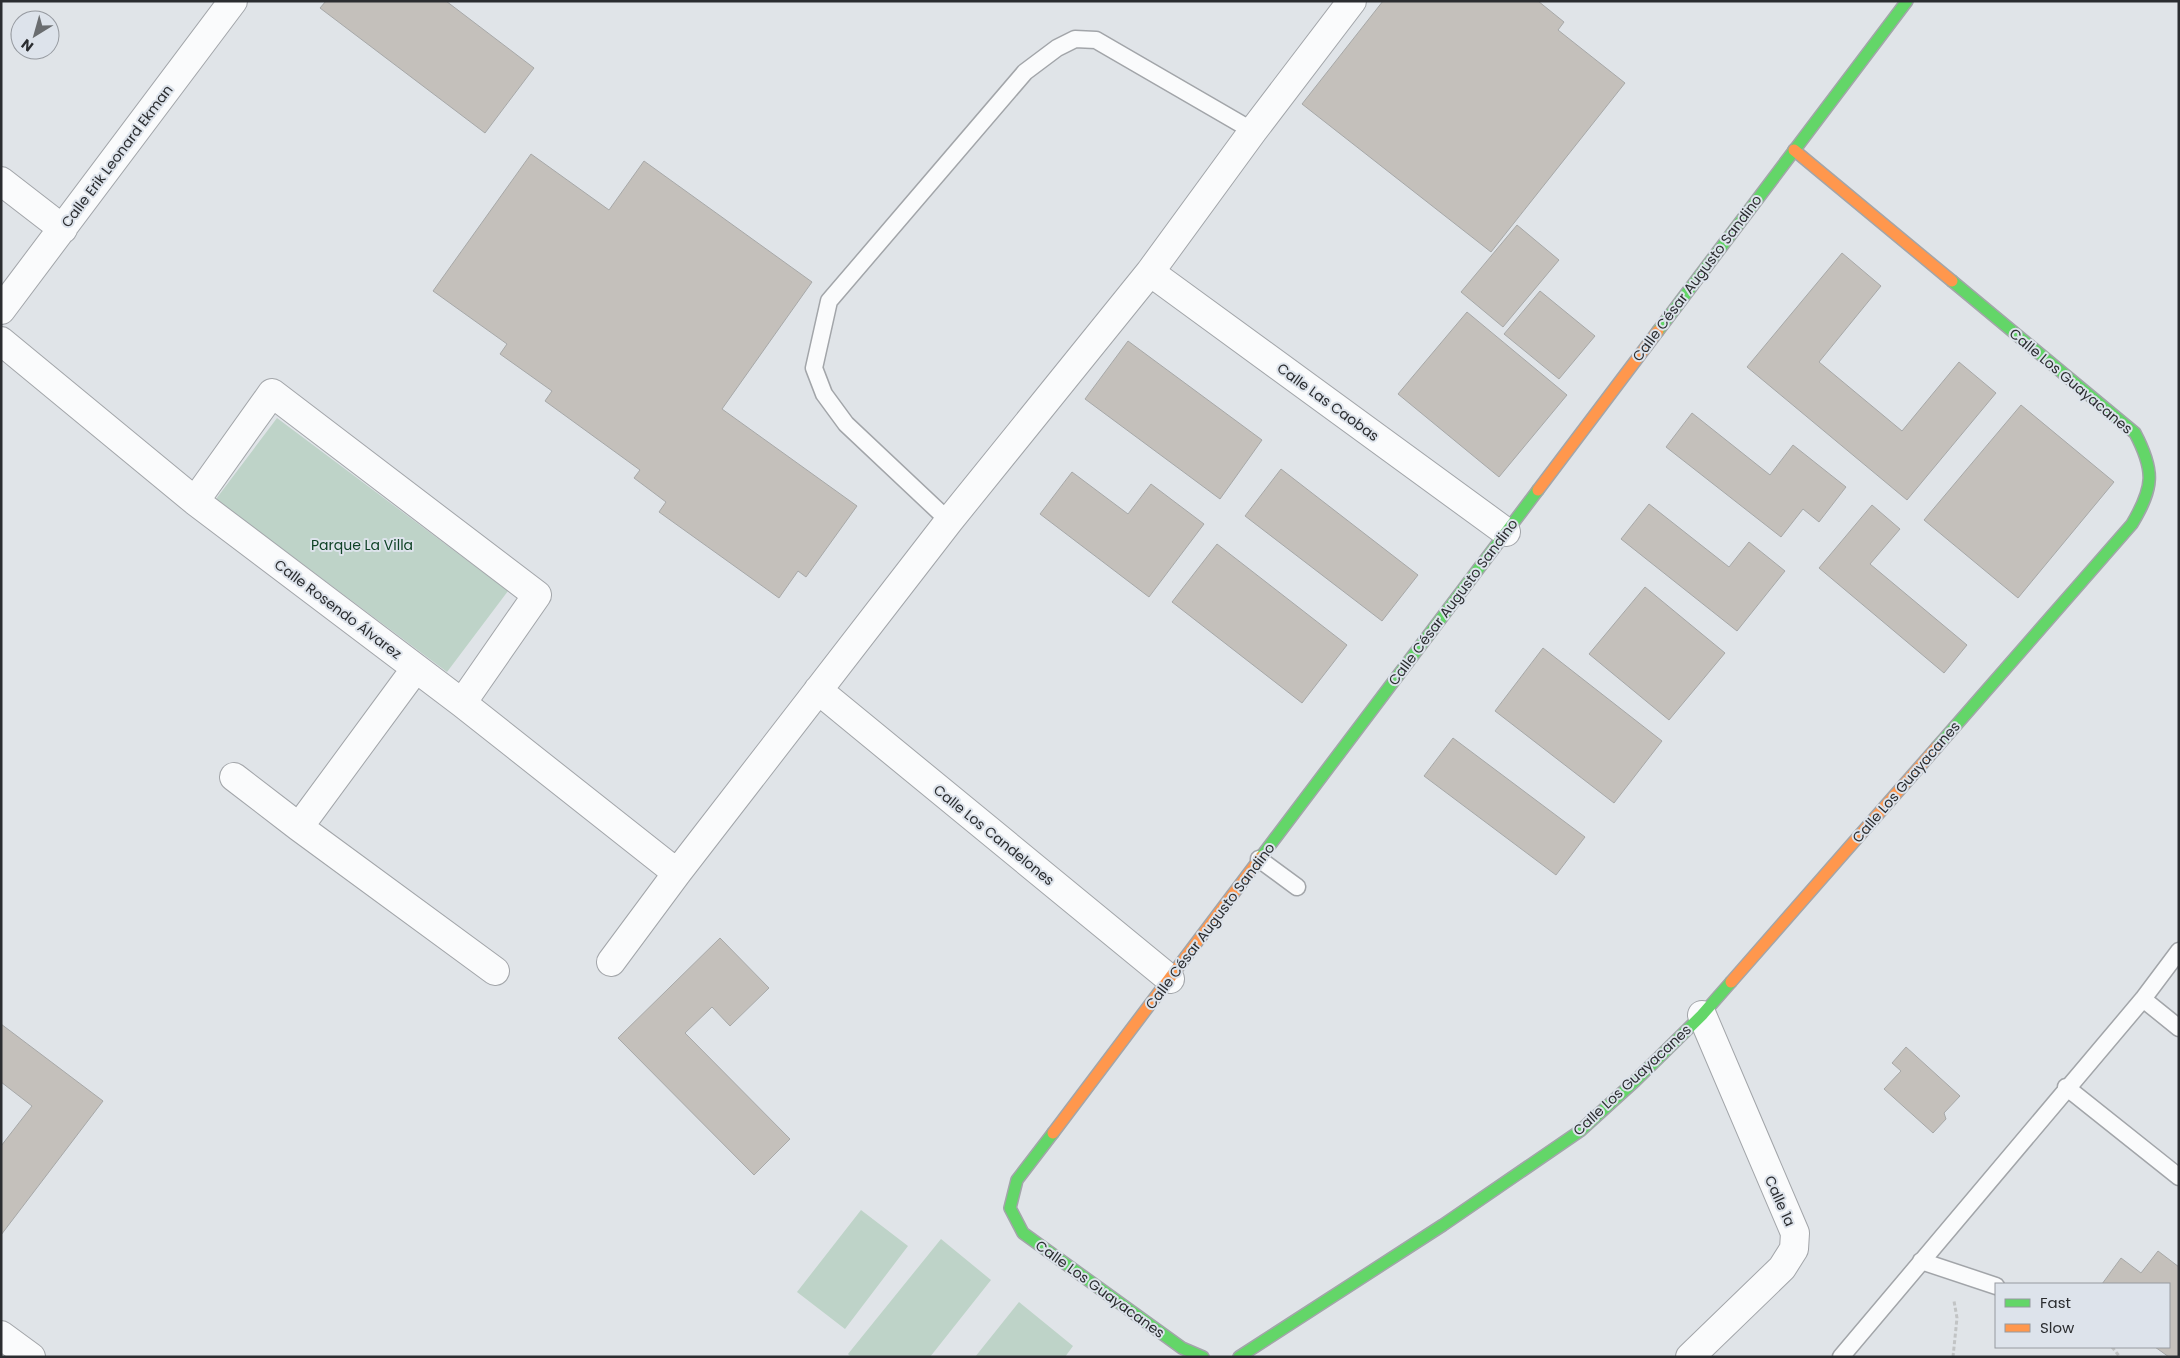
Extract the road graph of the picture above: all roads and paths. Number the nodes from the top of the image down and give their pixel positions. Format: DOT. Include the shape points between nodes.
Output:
graph roads {
  1 [pos="232,1"];
  2 [pos="1352,1"];
  3 [pos="1907,1"];
  4 [pos="1252,131"];
  5 [pos="1794,150"];
  6 [pos="1,181"];
  7 [pos="63,229"];
  8 [pos="1150,272"];
  9 [pos="1,310"];
  10 [pos="1,341"];
  11 [pos="195,501"];
  12 [pos="949,521"];
  13 [pos="1506,532"];
  14 [pos="416,668"];
  15 [pos="818,690"];
  16 [pos="462,703"];
  17 [pos="234,777"];
  18 [pos="299,827"];
  19 [pos="1259,859"];
  20 [pos="677,873"];
  21 [pos="1297,887"];
  22 [pos="2179,951"];
  23 [pos="611,962"];
  24 [pos="495,971"];
  25 [pos="1170,979"];
  26 [pos="2143,999"];
  27 [pos="1702,1015"];
  28 [pos="2179,1028"];
  29 [pos="2066,1087"];
  30 [pos="2179,1177"];
  31 [pos="1010,1208"];
  32 [pos="1921,1261"];
  33 [pos="1949,1270"];
  34 [pos="1995,1286"];
  35 [pos="1,1334"];
  36 [pos="31,1357"];
  37 [pos="1203,1357"];
  38 [pos="1239,1357"];
  39 [pos="1690,1357"];
  40 [pos="1841,1357"];
  41 [pos="1953,1357"];
  1 -- 7 [label="street, Calle Erik Leonard Ekman"];
  2 -- 4 [label="street"];
  3 -- 5 [label="street, Calle César Augusto Sandino"];
  4 -- 8 [label="street"];
  4 -- 12 [label="lane" via="1096,40 1075,38 1025,72 829,300 814,368 824,394 846,424"];
  5 -- 13 [label="street, Calle César Augusto Sandino"];
  5 -- 27 [label="street, Calle Los Guayacanes" via="2135,432 2147,456 2152,479 2147,499 2132,524"];
  6 -- 7 [label="street"];
  7 -- 9 [label="street, Calle Erik Leonard Ekman"];
  8 -- 12 [label="street"];
  8 -- 13 [label="street, Calle Las Caobas"];
  10 -- 11 [label="street, Calle Rosendo Álvarez"];
  11 -- 14 [label="street, Calle Rosendo Álvarez"];
  11 -- 16 [label="street" via="272,393 537,595"];
  12 -- 15 [label="street"];
  13 -- 19 [label="street, Calle César Augusto Sandino"];
  14 -- 16 [label="street, Calle Rosendo Álvarez"];
  14 -- 18 [label="street"];
  15 -- 20 [label="street"];
  15 -- 25 [label="street, Calle Los Candelones"];
  16 -- 20 [label="street, Calle Rosendo Álvarez"];
  17 -- 18 [label="street"];
  18 -- 24 [label="street"];
  19 -- 21 [label="lane"];
  19 -- 25 [label="street, Calle César Augusto Sandino"];
  20 -- 23 [label="street"];
  22 -- 26 [label="lane"];
  25 -- 31 [label="street, Calle César Augusto Sandino" via="1017,1180"];
  26 -- 28 [label="lane"];
  26 -- 29 [label="lane"];
  27 -- 38 [label="street, Calle Los Guayacanes" via="1580,1131 1443,1225"];
  27 -- 39 [label="street, Calle 1a" via="1795,1233 1795,1241 1794,1249 1782,1268"];
  29 -- 30 [label="lane"];
  29 -- 32 [label="lane"];
  31 -- 37 [label="street, Calle Los Guayacanes" via="1023,1233 1182,1348"];
  32 -- 33 [label="lane"];
  32 -- 40 [label="lane"];
  33 -- 34 [label="lane"];
  33 -- 41 [label="path" via="1957,1318"];
  35 -- 36 [label="street"];
}
